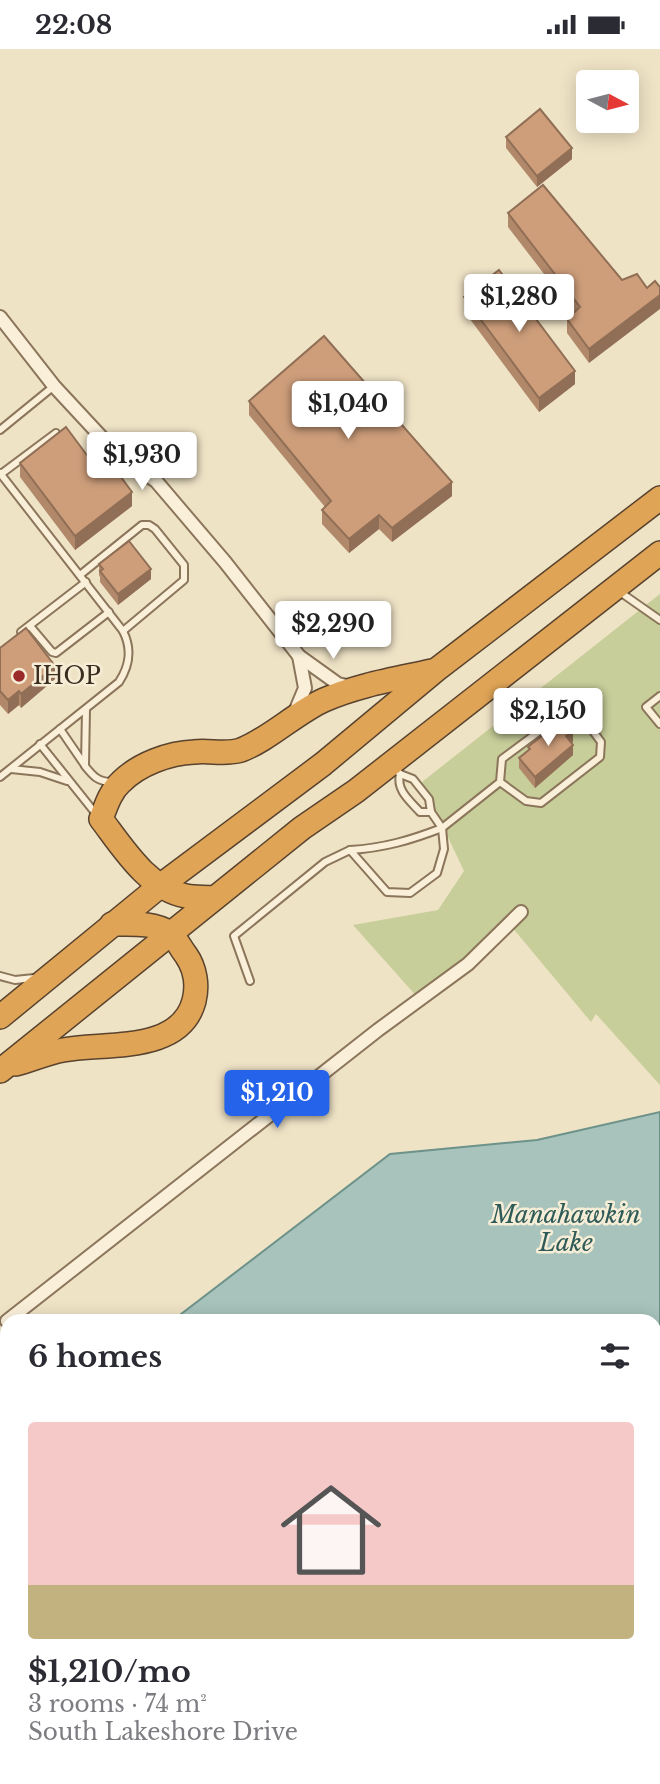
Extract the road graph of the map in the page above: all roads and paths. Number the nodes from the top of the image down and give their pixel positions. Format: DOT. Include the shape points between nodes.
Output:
graph roads {
  1 [pos="0,317"];
  2 [pos="54,386"];
  3 [pos="0,430"];
  4 [pos="56,433"];
  5 [pos="0,474"];
  6 [pos="660,498"];
  7 [pos="660,554"];
  8 [pos="80,575"];
  9 [pos="86,582"];
  10 [pos="615,589"];
  11 [pos="109,612"];
  12 [pos="660,620"];
  13 [pos="30,626"];
  14 [pos="123,631"];
  15 [pos="10,641"];
  16 [pos="299,656"];
  17 [pos="436,670"];
  18 [pos="358,688"];
  19 [pos="660,696"];
  20 [pos="86,709"];
  21 [pos="291,720"];
  22 [pos="660,724"];
  23 [pos="60,729"];
  24 [pos="40,744"];
  25 [pos="85,766"];
  26 [pos="11,769"];
  27 [pos="396,769"];
  28 [pos="0,777"];
  29 [pos="68,781"];
  30 [pos="121,781"];
  31 [pos="500,782"];
  32 [pos="431,812"];
  33 [pos="101,819"];
  34 [pos="442,828"];
  35 [pos="351,850"];
  36 [pos="160,886"];
  37 [pos="214,898"];
  38 [pos="521,912"];
  39 [pos="112,925"];
  40 [pos="170,933"];
  41 [pos="0,976"];
  42 [pos="50,977"];
  43 [pos="250,981"];
  44 [pos="0,1017"];
  45 [pos="2,1070"];
  46 [pos="16,1314"];
  1 -- 2 [label="street"];
  2 -- 3 [label="lane"];
  2 -- 16 [label="street" via="119,456 156,481"];
  4 -- 5 [label="lane"];
  5 -- 8 [label="lane"];
  6 -- 17 [label="highway"];
  7 -- 10 [label="highway"];
  8 -- 9 [label="lane"];
  8 -- 14 [label="lane" via="142,525 155,529 184,565 186,573 179,587"];
  9 -- 11 [label="lane"];
  9 -- 13 [label="lane"];
  10 -- 12 [label="lane"];
  10 -- 27 [label="highway"];
  11 -- 13 [label="lane" via="56,653"];
  11 -- 14 [label="lane"];
  13 -- 15 [label="lane"];
  14 -- 20 [label="lane" via="129,652 125,672"];
  16 -- 18 [label="street" via="338,684"];
  16 -- 21 [label="street" via="305,688"];
  17 -- 18 [label="highway"];
  17 -- 36 [label="highway" via="323,764"];
  18 -- 21 [label="highway" via="322,701"];
  19 -- 22 [label="lane" via="646,707"];
  20 -- 23 [label="lane"];
  20 -- 25 [label="lane"];
  21 -- 30 [label="highway" via="241,750 176,754 153,761"];
  23 -- 24 [label="lane"];
  23 -- 25 [label="lane"];
  24 -- 26 [label="lane"];
  24 -- 29 [label="lane"];
  25 -- 30 [label="lane" via="104,782"];
  26 -- 28 [label="lane"];
  26 -- 29 [label="lane"];
  27 -- 32 [label="lane" via="414,779 429,799"];
  27 -- 32 [label="lane" via="402,793 420,812"];
  27 -- 37 [label="highway" via="302,828"];
  29 -- 33 [label="lane"];
  30 -- 33 [label="highway"];
  31 -- 31 [label="lane" via="526,801 541,803 600,757 601,742 580,715 568,711 502,759"];
  31 -- 34 [label="lane"];
  32 -- 34 [label="lane"];
  33 -- 36 [label="highway"];
  34 -- 35 [label="lane" via="381,848"];
  34 -- 35 [label="lane" via="444,849 437,873 410,893 387,893"];
  35 -- 43 [label="lane" via="325,862 234,936"];
  36 -- 37 [label="highway" via="185,896"];
  36 -- 39 [label="highway"];
  37 -- 40 [label="highway"];
  38 -- 46 [label="street" via="468,964"];
  39 -- 40 [label="highway" via="142,924"];
  39 -- 42 [label="highway"];
  40 -- 45 [label="highway"];
  40 -- 45 [label="highway" via="190,961 196,979 190,1016 174,1031 150,1040 62,1050"];
  41 -- 42 [label="lane"];
  42 -- 44 [label="highway"];
}
